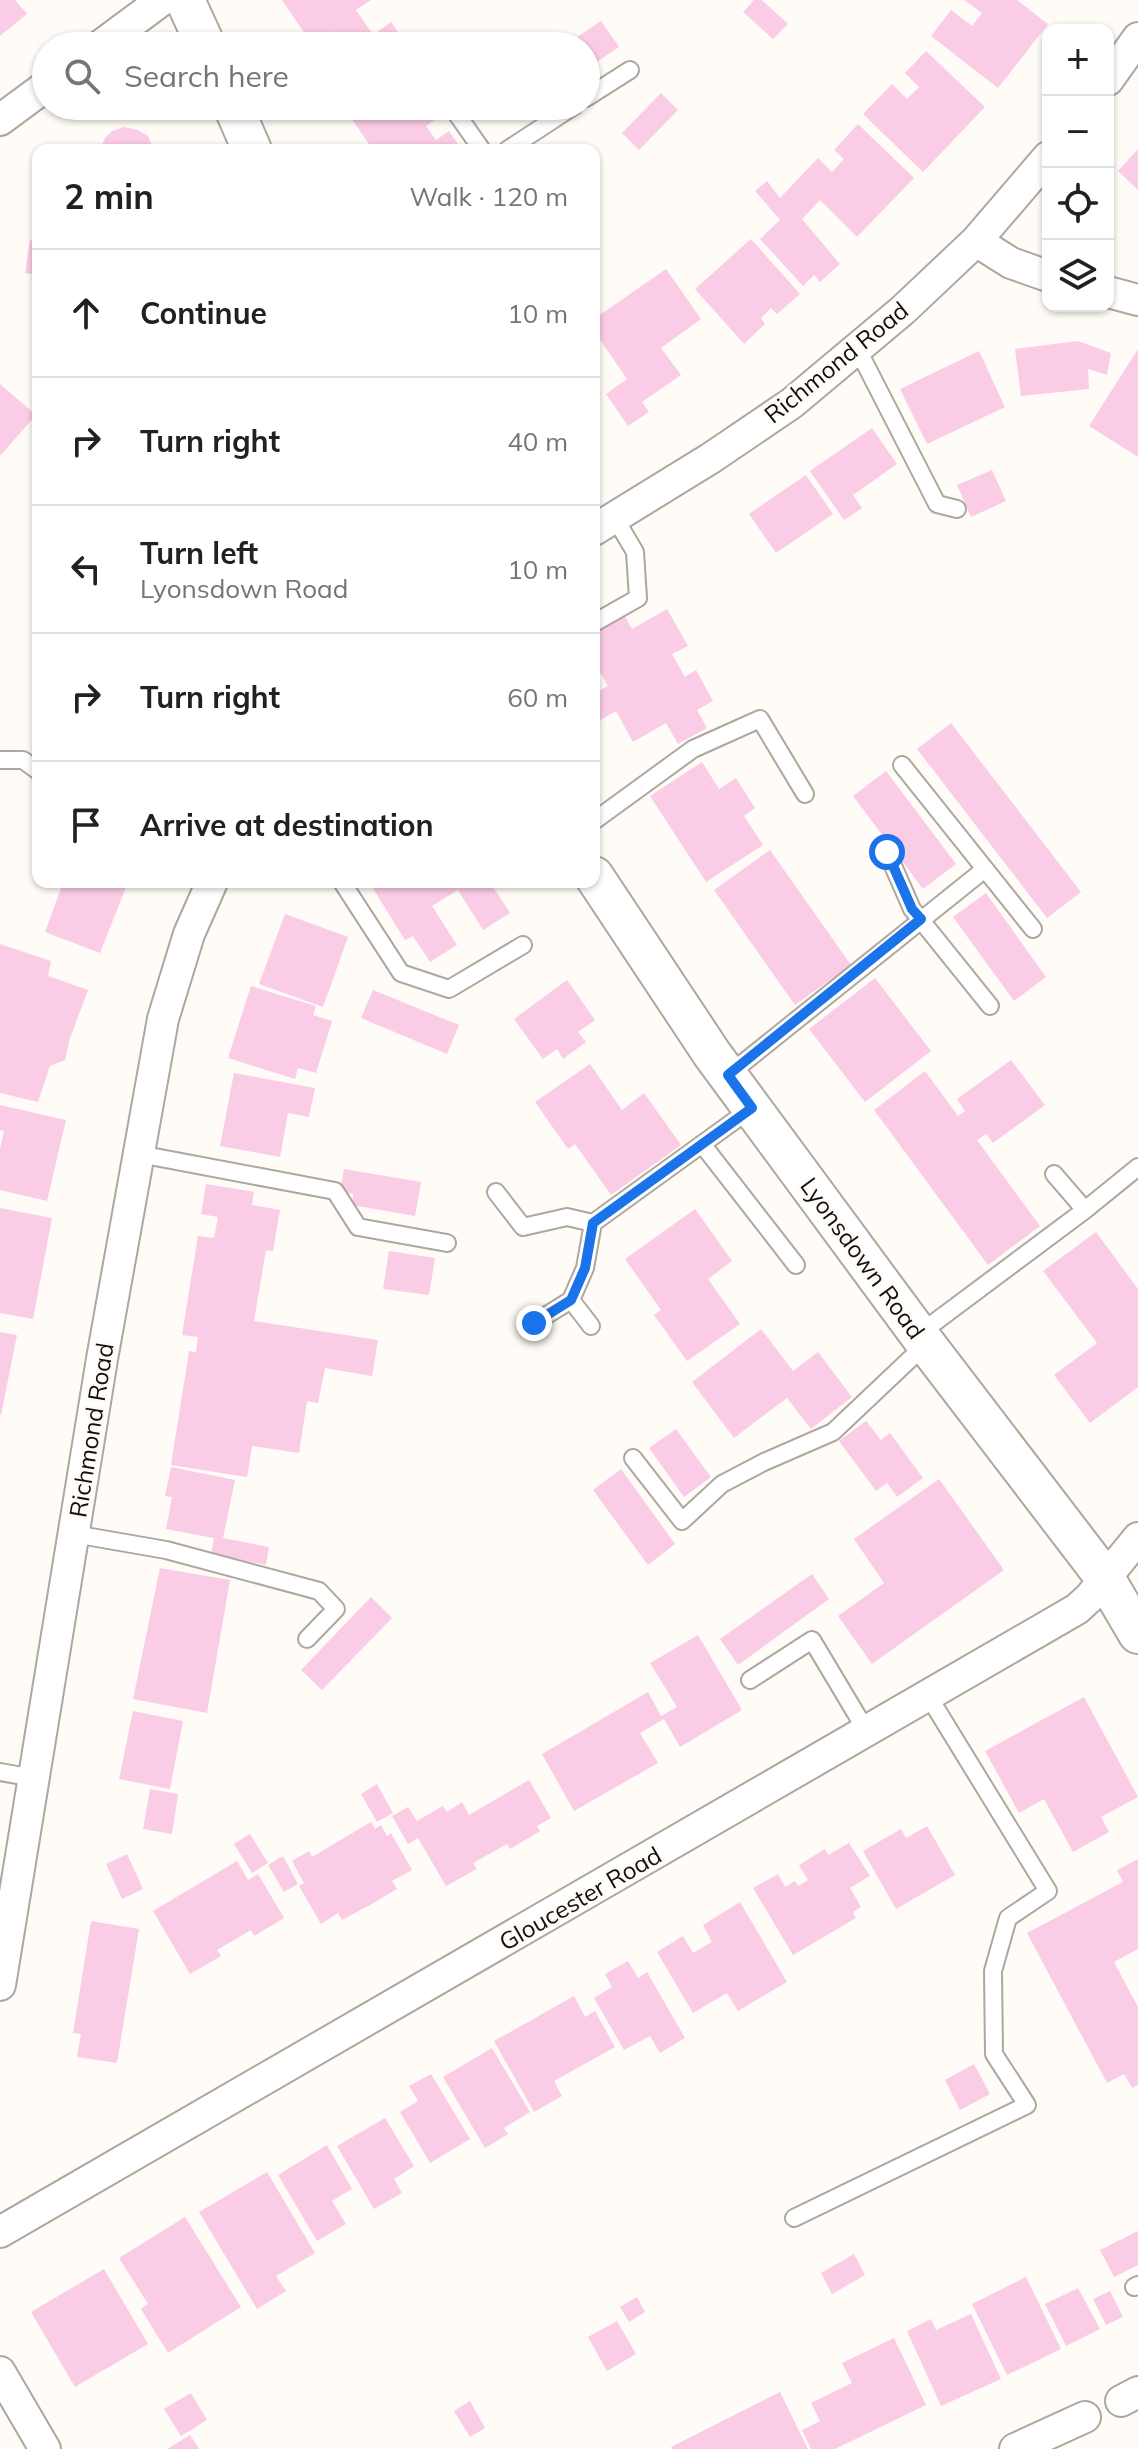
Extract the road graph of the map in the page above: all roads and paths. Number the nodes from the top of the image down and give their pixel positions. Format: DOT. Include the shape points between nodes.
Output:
graph roads {
  1 [pos="162,0"];
  2 [pos="185,0"];
  3 [pos="119,32"];
  4 [pos="200,32"];
  5 [pos="1138,38"];
  6 [pos="630,70"];
  7 [pos="1114,72"];
  8 [pos="600,89"];
  9 [pos="32,96"];
  10 [pos="0,120"];
  11 [pos="239,120"];
  12 [pos="461,120"];
  13 [pos="553,120"];
  14 [pos="249,144"];
  15 [pos="478,144"];
  16 [pos="516,144"];
  17 [pos="1042,164"];
  18 [pos="976,241"];
  19 [pos="1042,274"];
  20 [pos="1114,294"];
  21 [pos="1138,300"];
  22 [pos="857,348"];
  23 [pos="957,509"];
  24 [pos="605,524"];
  25 [pos="600,620"];
  26 [pos="0,760"];
  27 [pos="902,765"];
  28 [pos="32,767"];
  29 [pos="805,794"];
  30 [pos="600,817"];
  31 [pos="887,852"];
  32 [pos="985,869"];
  33 [pos="600,885"];
  34 [pos="207,888"];
  35 [pos="346,888"];
  36 [pos="921,919"];
  37 [pos="1033,929"];
  38 [pos="523,945"];
  39 [pos="990,1006"];
  40 [pos="728,1075"];
  41 [pos="752,1108"];
  42 [pos="702,1144"];
  43 [pos="139,1154"];
  44 [pos="1138,1167"];
  45 [pos="1054,1174"];
  46 [pos="496,1192"];
  47 [pos="1085,1210"];
  48 [pos="593,1223"];
  49 [pos="447,1243"];
  50 [pos="796,1265"];
  51 [pos="571,1300"];
  52 [pos="534,1323"];
  53 [pos="591,1326"];
  54 [pos="922,1339"];
  55 [pos="633,1458"];
  56 [pos="74,1534"];
  57 [pos="1138,1538"];
  58 [pos="1105,1578"];
  59 [pos="1138,1634"];
  60 [pos="307,1639"];
  61 [pos="750,1680"];
  62 [pos="929,1697"];
  63 [pos="867,1732"];
  64 [pos="0,1772"];
  65 [pos="34,1778"];
  66 [pos="9,1876"];
  67 [pos="0,1985"];
  68 [pos="794,2218"];
  69 [pos="0,2232"];
  70 [pos="0,2372"];
  71 [pos="1085,2417"];
  72 [pos="45,2449"];
  73 [pos="1015,2449"];
  1 -- 3 [label="street"];
  2 -- 4 [label="street"];
  5 -- 7 [label="street"];
  6 -- 8 [label="lane"];
  9 -- 10 [label="street"];
  11 -- 14 [label="street"];
  12 -- 15 [label="lane"];
  13 -- 16 [label="lane"];
  17 -- 18 [label="street, Richmond Road"];
  18 -- 19 [label="street" via="1011,263"];
  18 -- 22 [label="street, Richmond Road"];
  20 -- 21 [label="street"];
  22 -- 23 [label="lane" via="937,504"];
  22 -- 24 [label="street, Richmond Road" via="792,403"];
  24 -- 25 [label="lane" via="635,552 638,598"];
  26 -- 28 [label="lane" via="23,760"];
  27 -- 32 [label="lane"];
  29 -- 30 [label="lane" via="760,719 693,749"];
  31 -- 36 [label="lane"];
  32 -- 36 [label="lane"];
  32 -- 37 [label="lane"];
  33 -- 40 [label="street, Lyonsdown Road"];
  34 -- 43 [label="street, Richmond Road" via="163,1019"];
  35 -- 38 [label="lane" via="401,973 449,989"];
  36 -- 39 [label="lane"];
  36 -- 40 [label="lane"];
  40 -- 41 [label="street, Lyonsdown Road"];
  41 -- 42 [label="lane"];
  41 -- 54 [label="street, Lyonsdown Road"];
  42 -- 48 [label="lane"];
  42 -- 50 [label="lane"];
  43 -- 49 [label="lane" via="335,1191 358,1227"];
  43 -- 56 [label="street, Richmond Road"];
  44 -- 47 [label="lane"];
  45 -- 47 [label="lane"];
  46 -- 48 [label="lane" via="523,1227 567,1217"];
  47 -- 54 [label="lane"];
  48 -- 51 [label="lane" via="585,1268"];
  51 -- 52 [label="lane"];
  51 -- 53 [label="lane"];
  54 -- 55 [label="lane" via="833,1432 722,1484 682,1521"];
  54 -- 58 [label="street, Lyonsdown Road"];
  56 -- 60 [label="lane" via="166,1550 319,1591 336,1609"];
  56 -- 65 [label="street, Richmond Road"];
  57 -- 58 [label="street, Gloucester Road"];
  58 -- 59 [label="street, Lyonsdown Road"];
  58 -- 62 [label="street, Gloucester Road" via="1077,1609"];
  61 -- 63 [label="lane" via="812,1640"];
  62 -- 63 [label="street, Gloucester Road"];
  62 -- 68 [label="lane" via="1048,1891 1008,1918 993,1971 994,2054 1027,2105"];
  63 -- 69 [label="street, Gloucester Road"];
  64 -- 65 [label="lane"];
  65 -- 66 [label="street, Richmond Road"];
  66 -- 67 [label="street, Richmond Road"];
  70 -- 72 [label="street"];
  71 -- 73 [label="street"];
}
